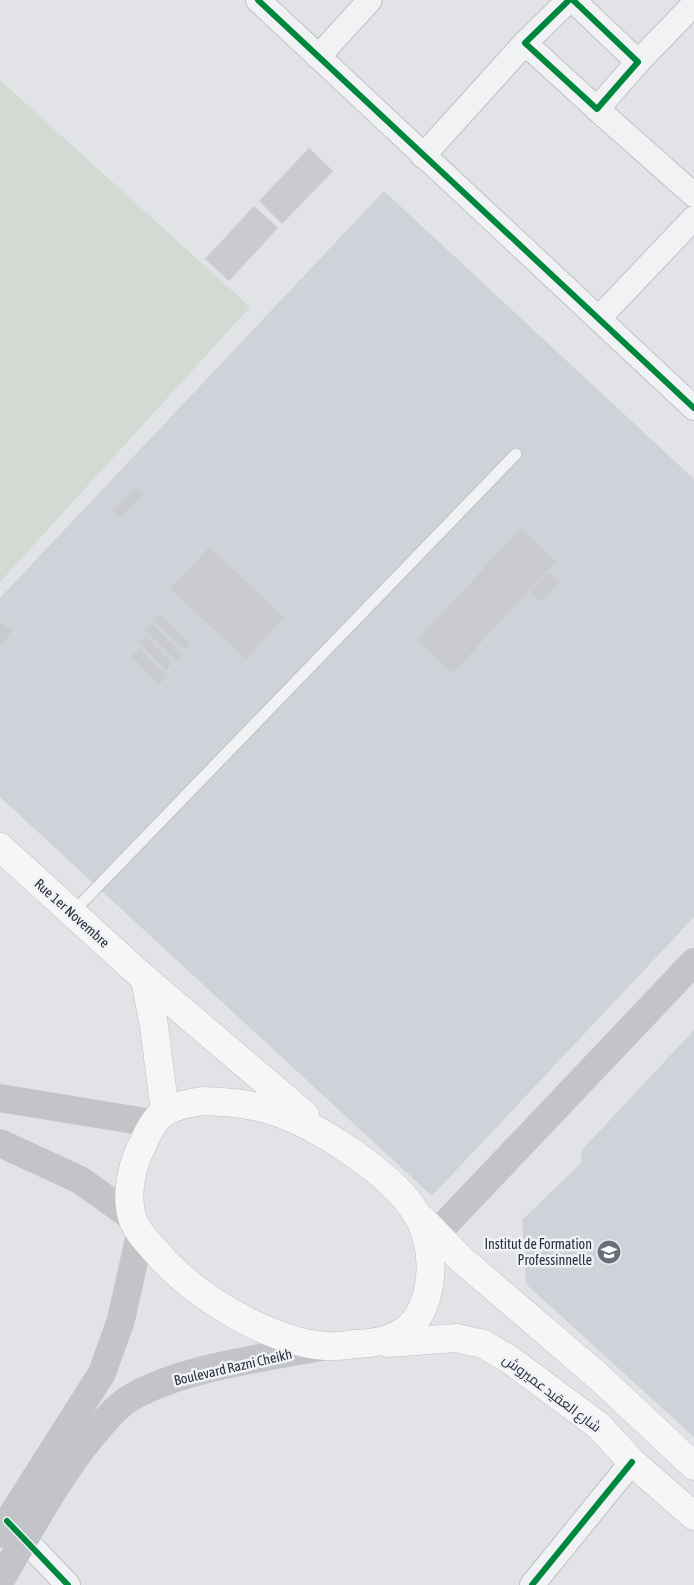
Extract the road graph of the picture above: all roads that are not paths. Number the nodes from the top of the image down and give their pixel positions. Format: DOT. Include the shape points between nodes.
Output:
graph roads {
  1 [pos="258,0"];
  2 [pos="370,0"];
  3 [pos="569,0"];
  4 [pos="574,0"];
  5 [pos="694,4"];
  6 [pos="525,43"];
  7 [pos="318,57"];
  8 [pos="638,62"];
  9 [pos="597,109"];
  10 [pos="423,156"];
  11 [pos="694,194"];
  12 [pos="694,218"];
  13 [pos="599,318"];
  14 [pos="694,408"];
  15 [pos="516,454"];
  16 [pos="0,848"];
  17 [pos="72,913"];
  18 [pos="694,962"];
  19 [pos="144,979"];
  20 [pos="0,1098"];
  21 [pos="159,1117"];
  22 [pos="0,1143"];
  23 [pos="341,1144"];
  24 [pos="415,1211"];
  25 [pos="136,1225"];
  26 [pos="435,1235"];
  27 [pos="430,1263"];
  28 [pos="379,1343"];
  29 [pos="325,1346"];
  30 [pos="632,1462"];
  31 [pos="694,1466"];
  32 [pos="694,1516"];
  33 [pos="8,1527"];
  34 [pos="0,1581"];
  35 [pos="68,1585"];
  36 [pos="532,1585"];
  1 -- 7 [label="street"];
  2 -- 7 [label="street"];
  3 -- 6 [label="street"];
  4 -- 8 [label="street"];
  5 -- 8 [label="street"];
  6 -- 9 [label="street"];
  6 -- 10 [label="street"];
  7 -- 10 [label="street"];
  8 -- 9 [label="street"];
  9 -- 11 [label="street"];
  10 -- 13 [label="street"];
  12 -- 13 [label="street"];
  13 -- 14 [label="street"];
  15 -- 17 [label="lane"];
  16 -- 17 [label="main road, Rue 1er Novembre"];
  17 -- 19 [label="main road, Rue 1er Novembre"];
  18 -- 26 [label="main road"];
  19 -- 21 [label="main road" via="156,1041"];
  19 -- 23 [label="main road, Rue 1er Novembre"];
  20 -- 21 [label="main road"];
  21 -- 23 [label="main road" via="175,1106 202,1101 240,1102 273,1110"];
  21 -- 25 [label="main road" via="137,1156 131,1177"];
  22 -- 25 [label="main road" via="80,1180"];
  23 -- 24 [label="main road" via="372,1168"];
  24 -- 26 [label="main road"];
  24 -- 27 [label="main road" via="425,1232"];
  25 -- 29 [label="main road, شارع العقيد عميروش" via="173,1270 205,1296 246,1321 284,1336"];
  25 -- 33 [label="main road, Boulevard Razni Cheikh" via="121,1320 102,1372"];
  26 -- 27 [label="main road"];
  26 -- 31 [label="main road" via="599,1377"];
  27 -- 28 [label="main road" via="432,1276 421,1312 409,1328"];
  28 -- 29 [label="main road, شارع العقيد عميروش"];
  28 -- 30 [label="main road, شارع العقيد عميروش" via="456,1338 483,1344 509,1359 599,1426"];
  29 -- 33 [label="main road, Boulevard Razni Cheikh" via="206,1370 130,1398 103,1422"];
  30 -- 32 [label="main road, شارع العقيد عميروش"];
  30 -- 36 [label="street"];
  33 -- 34 [label="main road, Boulevard Razni Cheikh"];
  33 -- 35 [label="street"];
}
